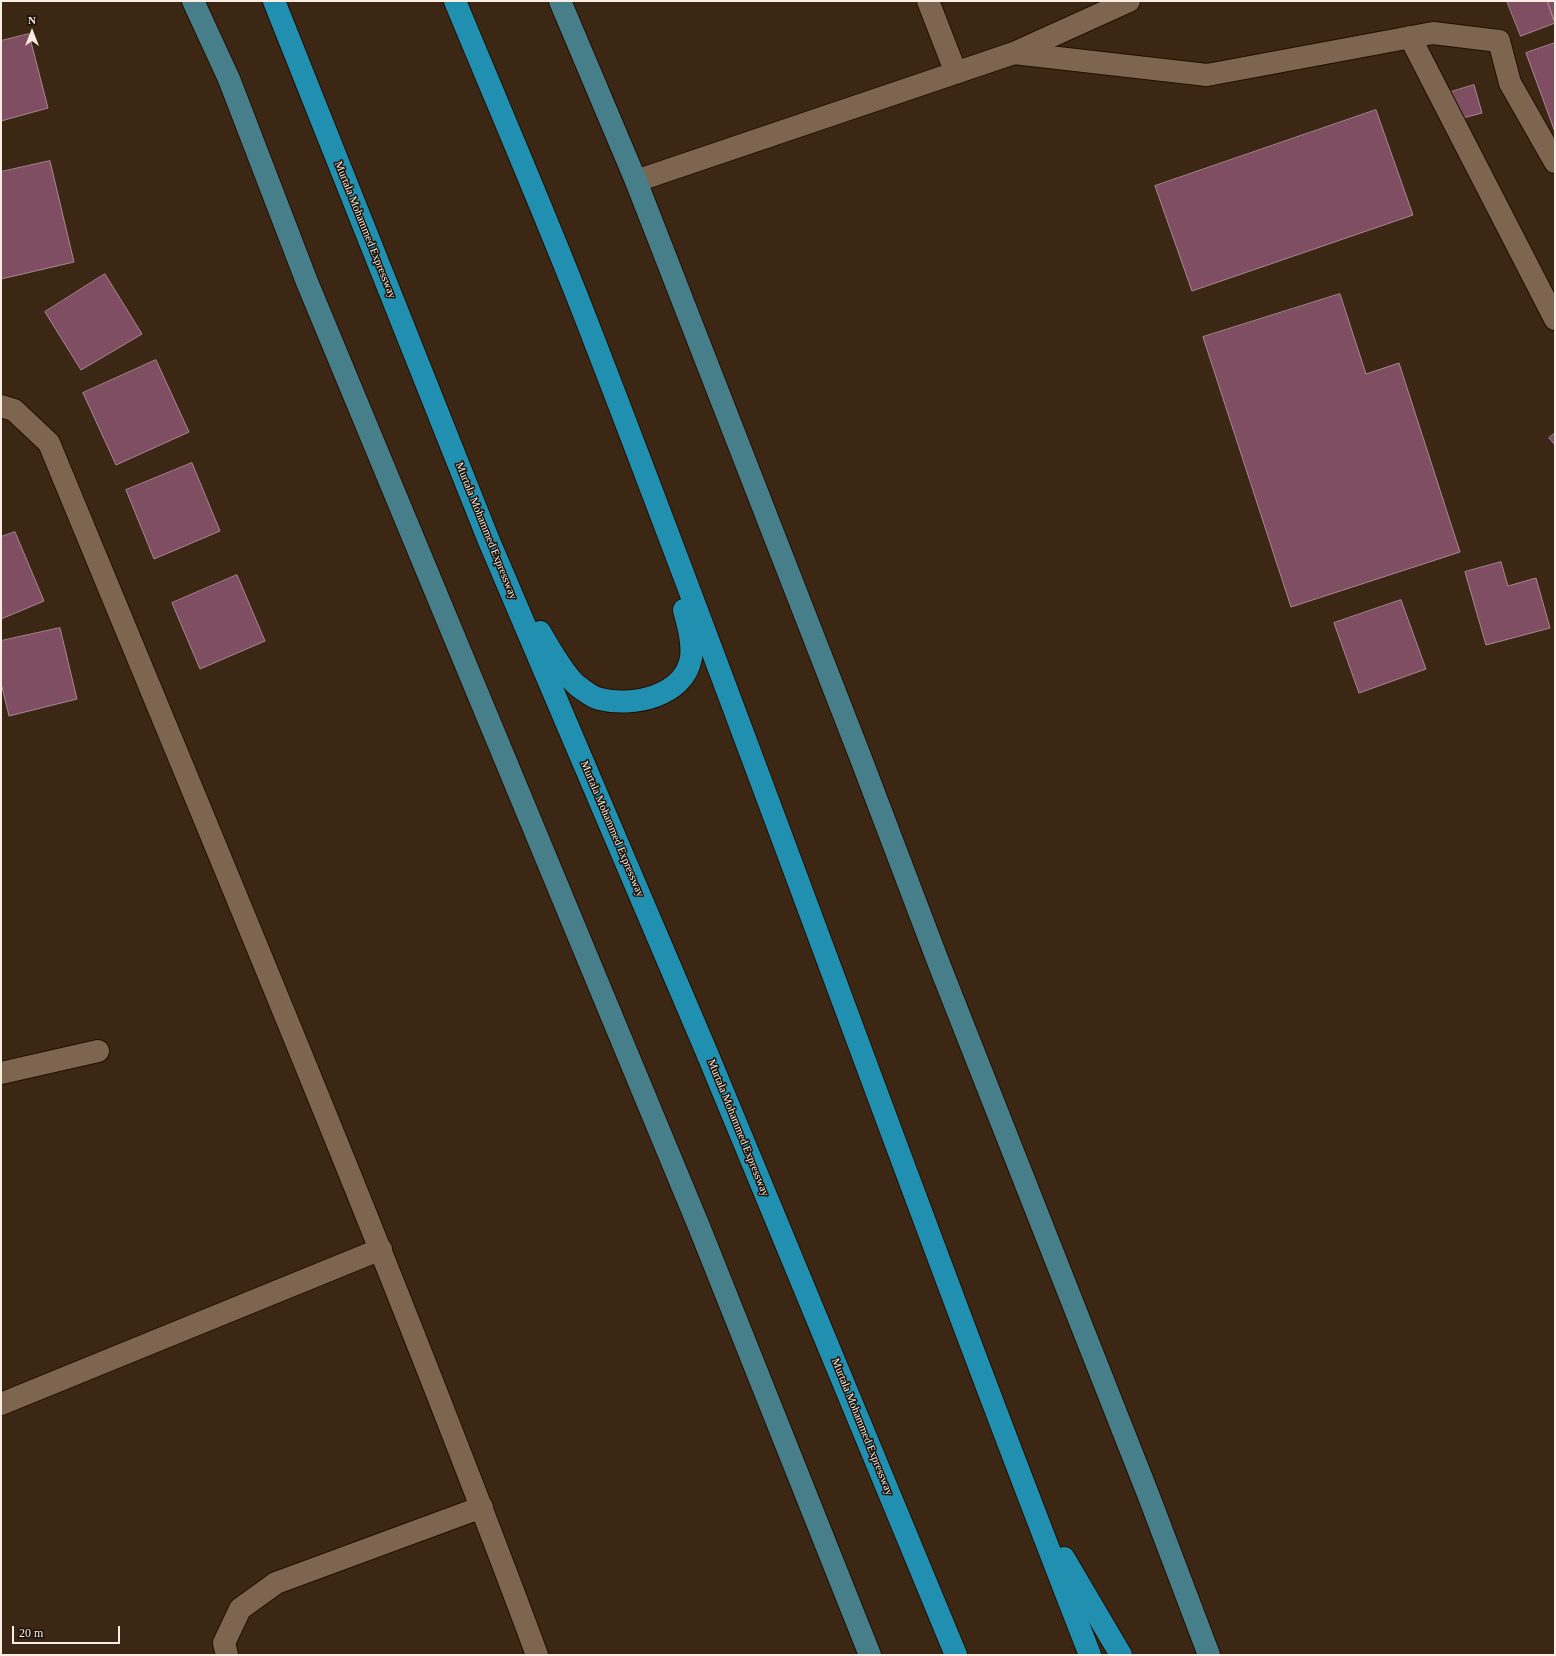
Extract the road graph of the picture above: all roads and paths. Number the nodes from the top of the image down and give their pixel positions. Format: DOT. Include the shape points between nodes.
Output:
graph roads {
  1 [pos="193,1"];
  2 [pos="274,1"];
  3 [pos="455,1"];
  4 [pos="560,1"];
  5 [pos="928,1"];
  6 [pos="1129,1"];
  7 [pos="1410,37"];
  8 [pos="1014,53"];
  9 [pos="956,73"];
  10 [pos="1555,162"];
  11 [pos="636,182"];
  12 [pos="1555,319"];
  13 [pos="1,406"];
  14 [pos="656,503"];
  15 [pos="489,541"];
  16 [pos="98,1051"];
  17 [pos="1,1074"];
  18 [pos="381,1249"];
  19 [pos="1,1404"];
  20 [pos="1030,1502"];
  21 [pos="482,1507"];
  22 [pos="226,1655"];
  23 [pos="537,1655"];
  24 [pos="870,1655"];
  25 [pos="956,1655"];
  26 [pos="1090,1655"];
  27 [pos="1122,1655"];
  28 [pos="1209,1655"];
  1 -- 24 [label="main road" via="229,79 307,282 700,1229"];
  2 -- 15 [label="highway, Murtala Mohammed Expressway"];
  3 -- 14 [label="highway" via="582,310"];
  4 -- 11 [label="main road"];
  5 -- 9 [label="street"];
  6 -- 8 [label="street"];
  7 -- 8 [label="street" via="1207,75"];
  7 -- 10 [label="street" via="1433,33 1500,41 1510,83"];
  7 -- 12 [label="street"];
  8 -- 9 [label="street"];
  9 -- 11 [label="street"];
  11 -- 28 [label="main road"];
  13 -- 18 [label="street" via="14,410 49,444"];
  14 -- 15 [label="highway" via="690,635 691,658 685,675 669,690 648,698 621,702 598,699 577,686 553,655"];
  14 -- 20 [label="highway"];
  15 -- 25 [label="highway, Murtala Mohammed Expressway" via="707,1052"];
  16 -- 17 [label="street"];
  18 -- 19 [label="street"];
  18 -- 21 [label="street"];
  20 -- 26 [label="highway"];
  20 -- 27 [label="highway"];
  21 -- 22 [label="street" via="276,1582 240,1609 224,1643"];
  21 -- 23 [label="street"];
}
